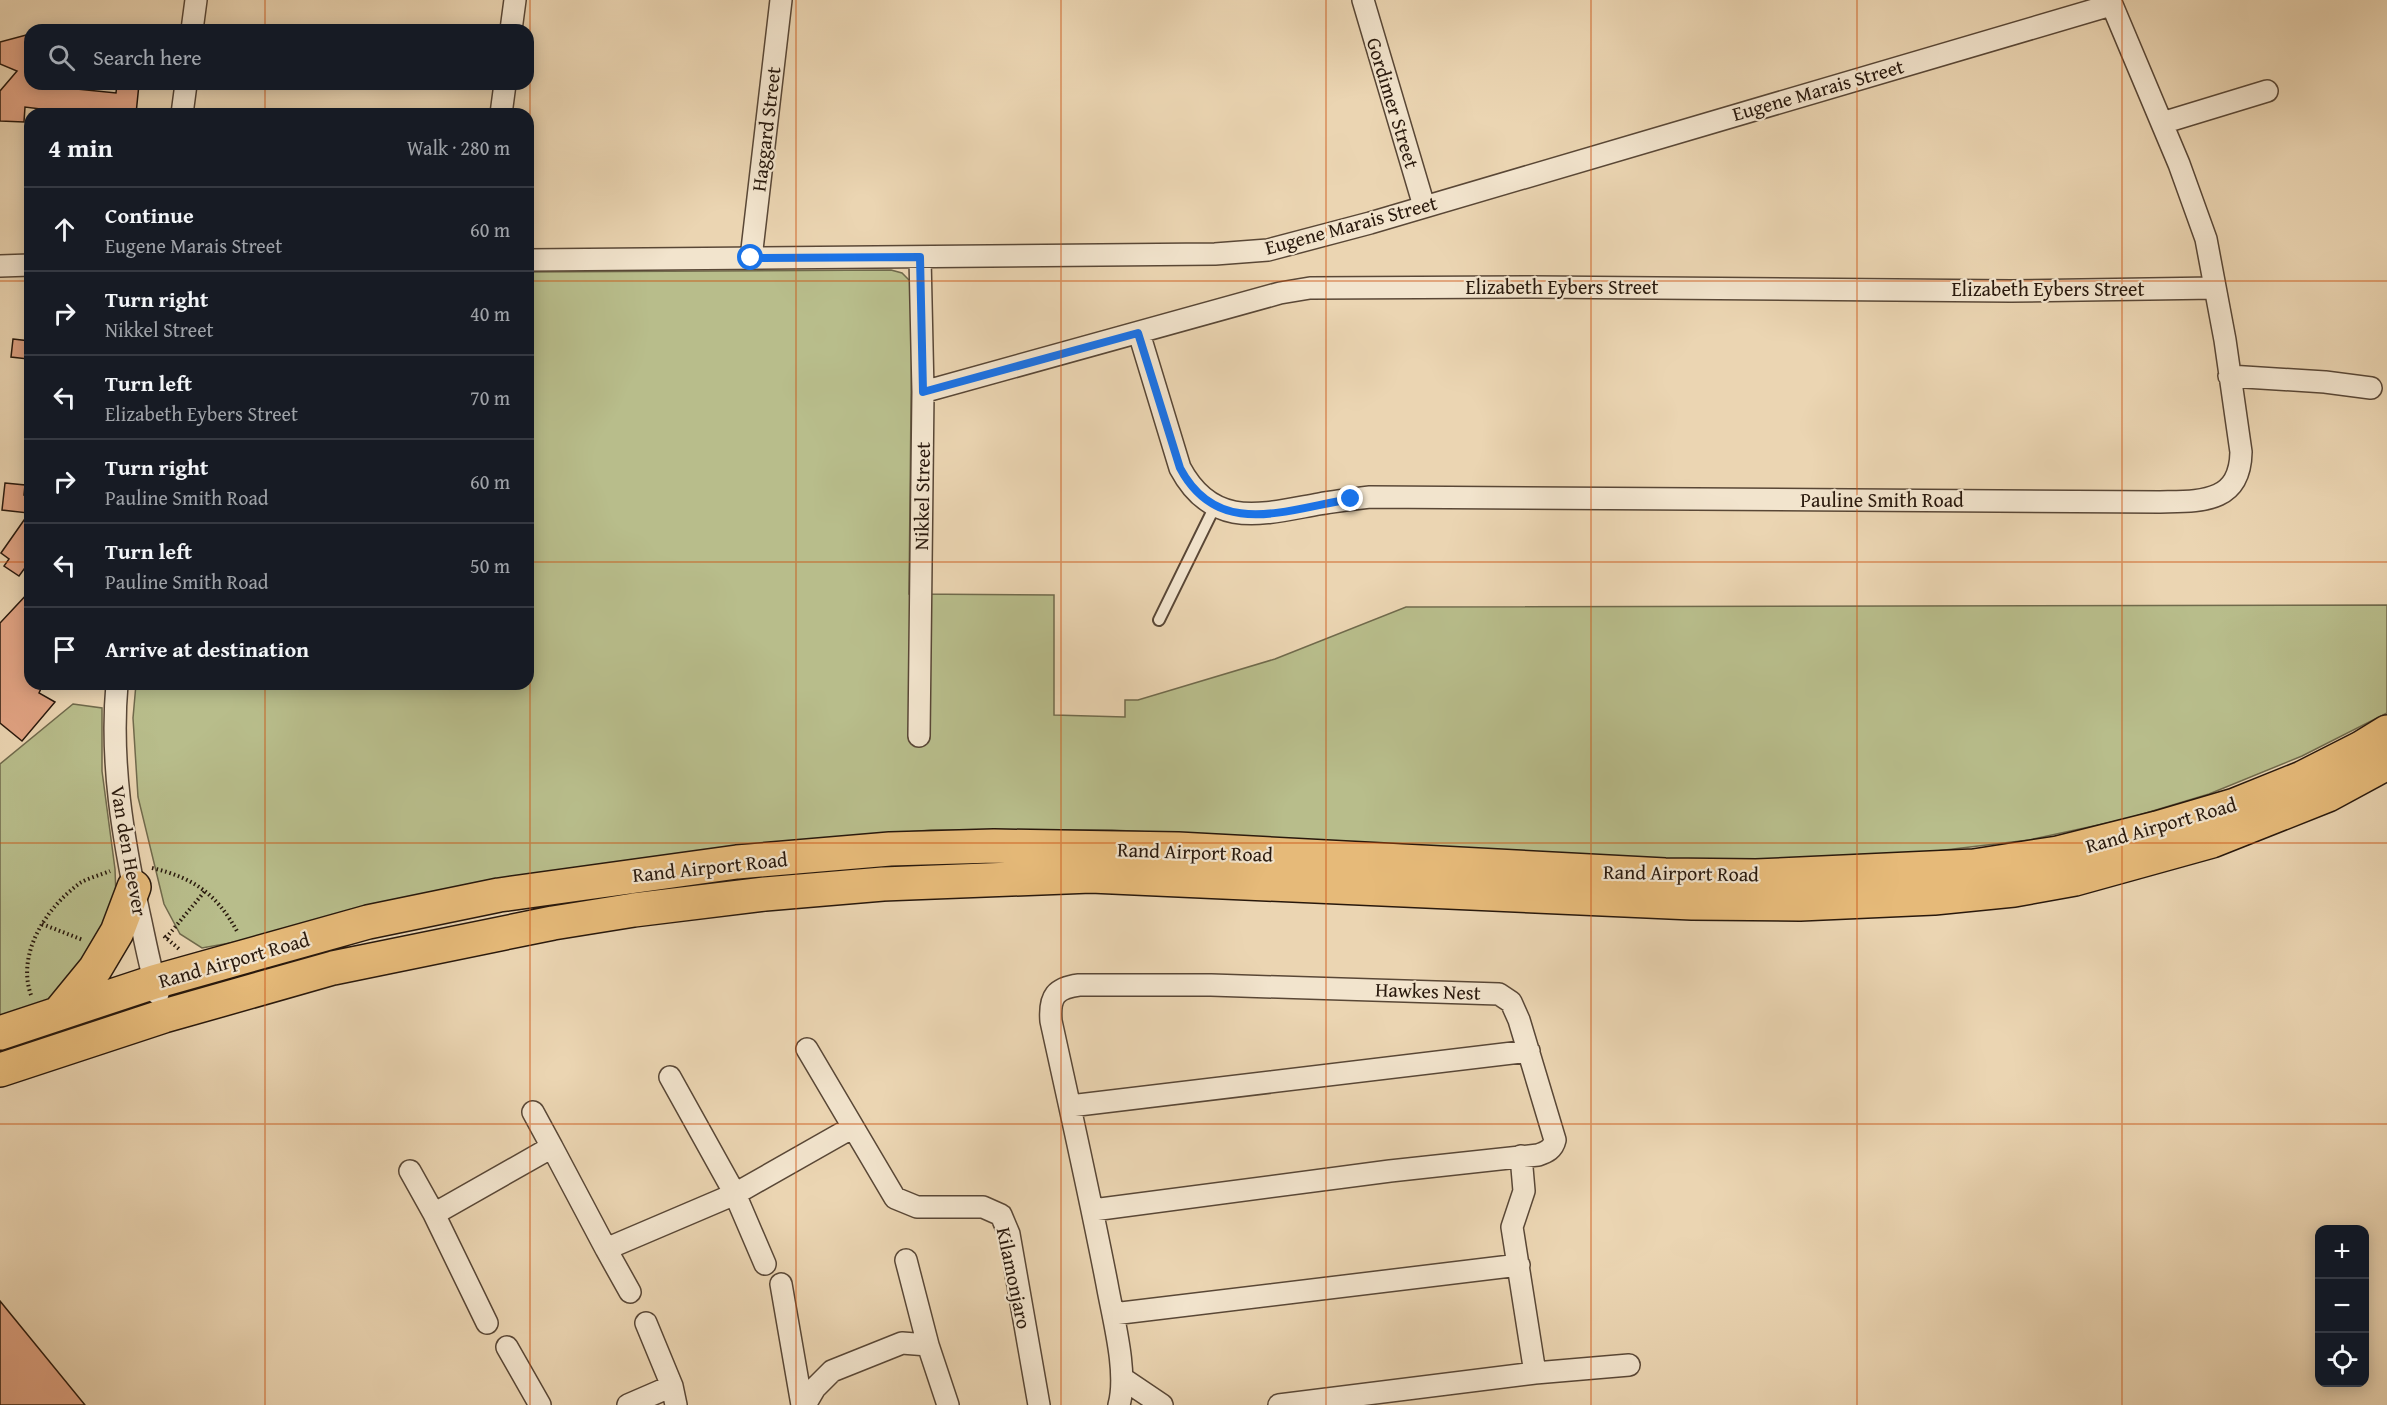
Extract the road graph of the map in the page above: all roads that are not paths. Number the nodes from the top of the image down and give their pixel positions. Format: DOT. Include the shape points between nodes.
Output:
graph roads {
  1 [pos="196,0"];
  2 [pos="514,0"];
  3 [pos="781,0"];
  4 [pos="1363,0"];
  5 [pos="2110,2"];
  6 [pos="193,24"];
  7 [pos="512,24"];
  8 [pos="185,90"];
  9 [pos="504,90"];
  10 [pos="2267,91"];
  11 [pos="183,108"];
  12 [pos="502,108"];
  13 [pos="2162,123"];
  14 [pos="1424,206"];
  15 [pos="920,257"];
  16 [pos="751,258"];
  17 [pos="534,260"];
  18 [pos="24,265"];
  19 [pos="0,266"];
  20 [pos="2215,288"];
  21 [pos="1138,333"];
  22 [pos="2229,376"];
  23 [pos="2371,388"];
  24 [pos="923,392"];
  25 [pos="1215,506"];
  26 [pos="1159,620"];
  27 [pos="117,690"];
  28 [pos="2387,732"];
  29 [pos="919,736"];
  30 [pos="2387,763"];
  31 [pos="131,875"];
  32 [pos="154,982"];
  33 [pos="49,1016"];
  34 [pos="164,1016"];
  35 [pos="0,1033"];
  36 [pos="807,1050"];
  37 [pos="1529,1051"];
  38 [pos="0,1070"];
  39 [pos="670,1077"];
  40 [pos="1070,1106"];
  41 [pos="533,1112"];
  42 [pos="853,1127"];
  43 [pos="552,1147"];
  44 [pos="1521,1156"];
  45 [pos="410,1171"];
  46 [pos="735,1194"];
  47 [pos="1093,1210"];
  48 [pos="434,1214"];
  49 [pos="606,1249"];
  50 [pos="906,1260"];
  51 [pos="765,1264"];
  52 [pos="1519,1265"];
  53 [pos="781,1284"];
  54 [pos="630,1292"];
  55 [pos="1113,1314"];
  56 [pos="487,1323"];
  57 [pos="645,1323"];
  58 [pos="928,1345"];
  59 [pos="507,1347"];
  60 [pos="1629,1365"];
  61 [pos="1535,1373"];
  62 [pos="1122,1378"];
  63 [pos="674,1396"];
  64 [pos="540,1405"];
  65 [pos="628,1405"];
  66 [pos="804,1405"];
  67 [pos="948,1405"];
  68 [pos="1039,1405"];
  69 [pos="1119,1405"];
  70 [pos="1161,1405"];
  71 [pos="1279,1405"];
  1 -- 6 [label="street"];
  2 -- 7 [label="street"];
  3 -- 16 [label="street, Haggard Street"];
  4 -- 14 [label="street, Gordimer Street"];
  5 -- 13 [label="street, Pauline Smith Road"];
  5 -- 14 [label="street, Eugene Marais Street"];
  8 -- 11 [label="street"];
  9 -- 12 [label="street"];
  10 -- 13 [label="street"];
  13 -- 20 [label="street, Pauline Smith Road" via="2199,218"];
  14 -- 15 [label="street, Eugene Marais Street" via="1296,243 1250,252"];
  15 -- 16 [label="street, Eugene Marais Street"];
  15 -- 24 [label="street, Nikkel Street"];
  16 -- 17 [label="street, Eugene Marais Street"];
  18 -- 19 [label="street"];
  20 -- 21 [label="street, Elizabeth Eybers Street" via="2011,291 1335,287 1280,293"];
  20 -- 22 [label="street, Pauline Smith Road"];
  21 -- 24 [label="street, Elizabeth Eybers Street"];
  21 -- 25 [label="street, Pauline Smith Road" via="1180,468 1198,494"];
  22 -- 23 [label="street"];
  22 -- 25 [label="street, Pauline Smith Road" via="2239,432 2239,471 2225,492 2201,500 1370,497 1258,515 1238,514"];
  24 -- 29 [label="street, Nikkel Street"];
  25 -- 26 [label="lane"];
  27 -- 31 [label="street, Van den Heever" via="117,788"];
  28 -- 32 [label="main road, Rand Airport Road" via="2302,778 2235,805 2058,853 1974,866 1756,876 1665,875 1178,849 890,849 737,862 499,895 368,922"];
  30 -- 34 [label="main road, Rand Airport Road" via="2328,795 2212,841 2075,879 2014,890 1800,904 1692,903 1091,876 883,884 765,894 553,923 333,968"];
  31 -- 32 [label="street, Van den Heever"];
  31 -- 33 [label="main road" via="117,932 95,969"];
  32 -- 33 [label="main road, Rand Airport Road"];
  32 -- 34 [label="street, Van den Heever"];
  33 -- 35 [label="main road, Rand Airport Road"];
  34 -- 38 [label="main road, Rand Airport Road"];
  36 -- 42 [label="street, Kilamonjaro"];
  37 -- 40 [label="street"];
  37 -- 40 [label="street, Hawkes Nest" via="1511,1002 1499,994 1079,985 1064,987 1053,997 1050,1008"];
  37 -- 44 [label="street, Hawkes Nest" via="1555,1140 1548,1151"];
  39 -- 46 [label="street"];
  40 -- 47 [label="street, Hawkes Nest"];
  41 -- 43 [label="street"];
  42 -- 46 [label="street"];
  42 -- 68 [label="street, Kilamonjaro" via="895,1198 917,1207 983,1207 1001,1215 1009,1234"];
  43 -- 48 [label="street"];
  43 -- 49 [label="street"];
  44 -- 47 [label="street, Hawkes Nest"];
  44 -- 52 [label="street" via="1524,1191 1512,1227"];
  45 -- 48 [label="street"];
  46 -- 49 [label="street"];
  46 -- 51 [label="street"];
  47 -- 55 [label="street, Hawkes Nest"];
  48 -- 56 [label="street"];
  49 -- 54 [label="street"];
  50 -- 58 [label="street"];
  52 -- 55 [label="street"];
  52 -- 61 [label="street"];
  53 -- 66 [label="street"];
  55 -- 62 [label="street, Hawkes Nest"];
  57 -- 63 [label="street"];
  58 -- 66 [label="street" via="902,1343 832,1371 814,1388"];
  58 -- 67 [label="street"];
  59 -- 64 [label="street"];
  60 -- 61 [label="street"];
  61 -- 71 [label="street"];
  62 -- 69 [label="street, Hawkes Nest"];
  62 -- 70 [label="street"];
  63 -- 65 [label="street"];
}
